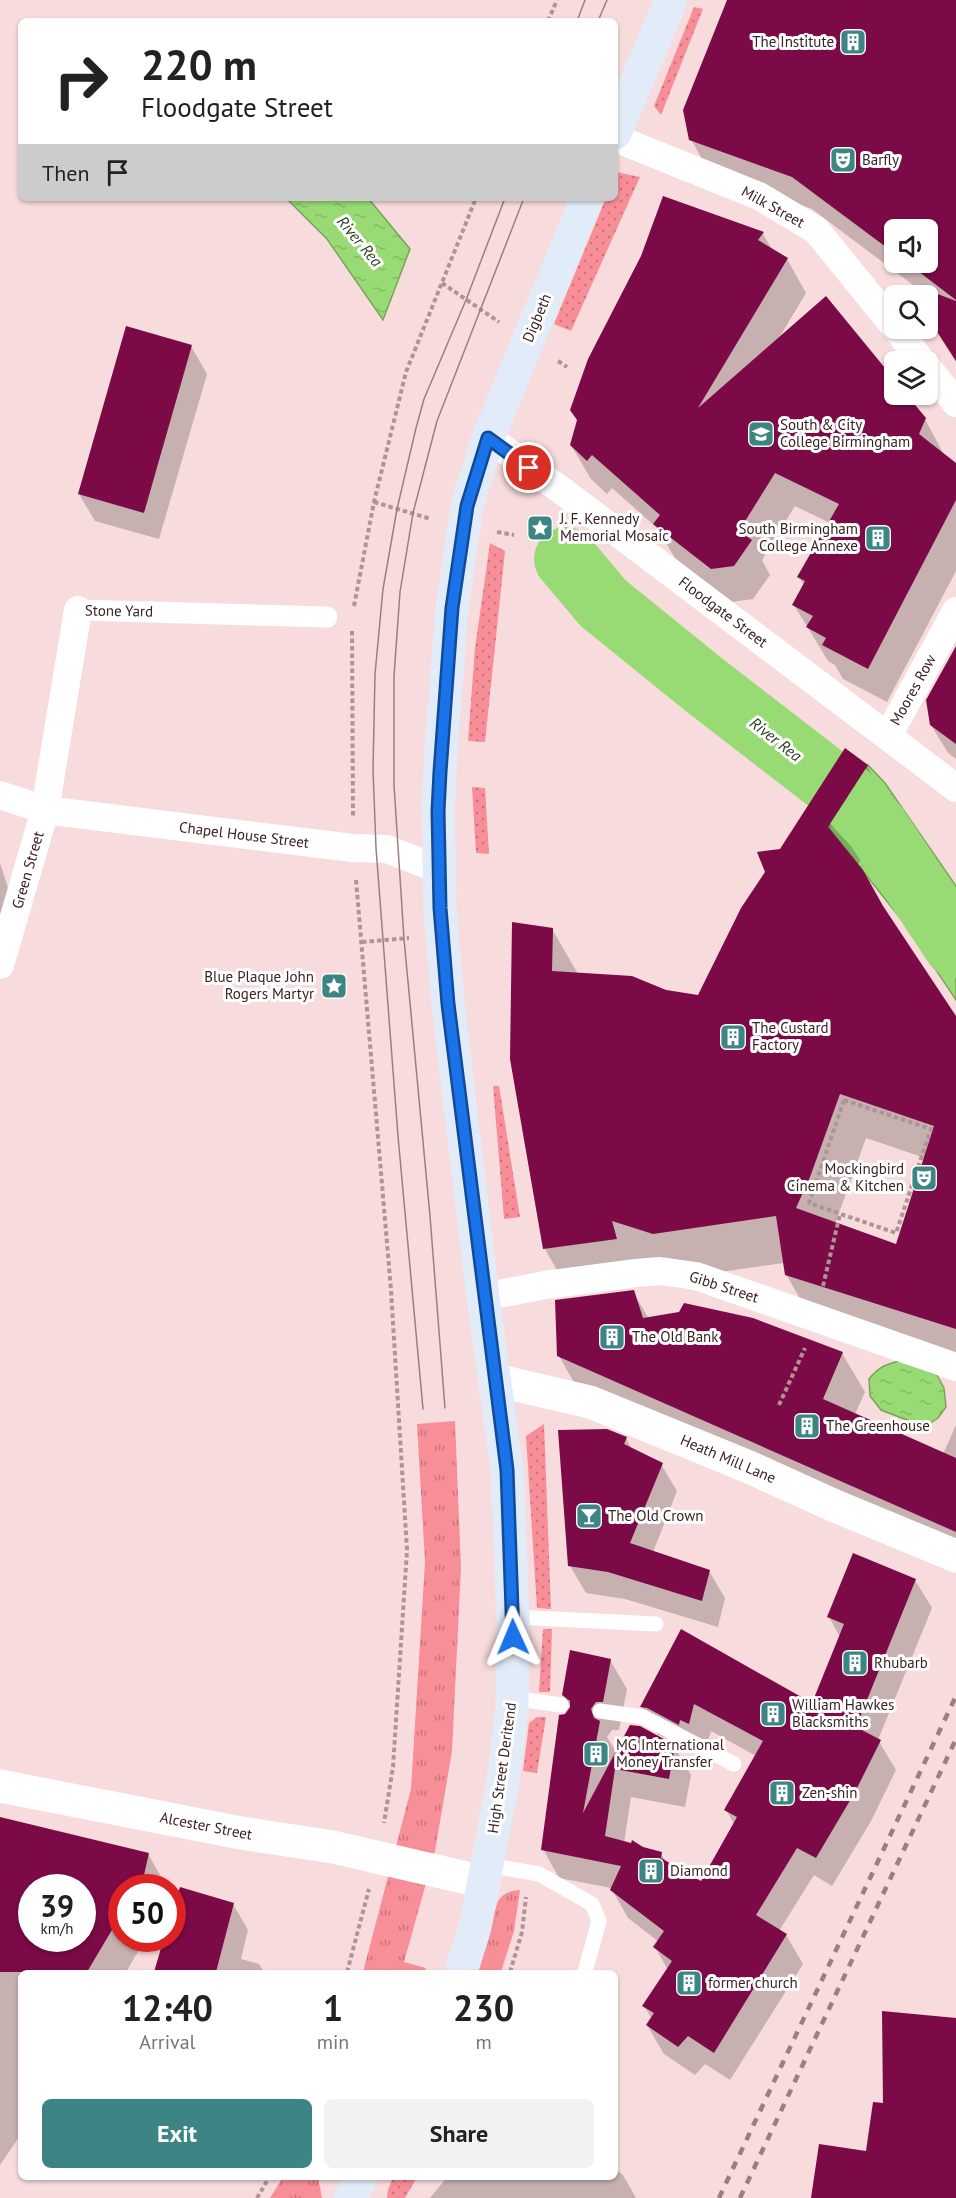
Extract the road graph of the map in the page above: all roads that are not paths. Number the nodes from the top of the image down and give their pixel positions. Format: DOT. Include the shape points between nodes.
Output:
graph roads {
  1 [pos="671,0"];
  2 [pos="618,126"];
  3 [pos="618,139"];
  4 [pos="586,201"];
  5 [pos="884,313"];
  6 [pos="904,339"];
  7 [pos="914,351"];
  8 [pos="938,381"];
  9 [pos="956,403"];
  10 [pos="488,438"];
  11 [pos="78,610"];
  12 [pos="956,611"];
  13 [pos="327,617"];
  14 [pos="888,736"];
  15 [pos="956,788"];
  16 [pos="0,795"];
  17 [pos="45,810"];
  18 [pos="440,870"];
  19 [pos="0,965"];
  20 [pos="483,1297"];
  21 [pos="956,1367"];
  22 [pos="495,1380"];
  23 [pos="956,1556"];
  24 [pos="513,1617"];
  25 [pos="656,1624"];
  26 [pos="512,1698"];
  27 [pos="561,1705"];
  28 [pos="600,1711"];
  29 [pos="734,1764"];
  30 [pos="0,1786"];
  31 [pos="486,1873"];
  32 [pos="462,1970"];
  33 [pos="586,1970"];
  34 [pos="360,2180"];
  35 [pos="350,2198"];
  1 -- 2 [label="main road"];
  3 -- 5 [label="street, Milk Street" via="759,195 816,230"];
  4 -- 10 [label="main road, Digbeth"];
  6 -- 7 [label="street, Milk Street"];
  8 -- 9 [label="street"];
  10 -- 14 [label="street, Floodgate Street"];
  10 -- 18 [label="main road, High Street Deritend" via="463,525 452,608 438,811"];
  11 -- 13 [label="street, Stone Yard"];
  11 -- 17 [label="street, Stone Yard"];
  12 -- 14 [label="street, Moores Row"];
  14 -- 15 [label="street, Floodgate Street"];
  16 -- 17 [label="street, Chapel House Street"];
  17 -- 18 [label="street, Chapel House Street" via="387,849"];
  17 -- 19 [label="street, Green Street"];
  18 -- 20 [label="main road, High Street Deritend" via="448,1004"];
  20 -- 21 [label="street, Gibb Street" via="660,1271 696,1276 810,1328"];
  20 -- 22 [label="main road, High Street Deritend"];
  22 -- 23 [label="street, Heath Mill Lane" via="590,1402"];
  22 -- 24 [label="main road, High Street Deritend" via="507,1470"];
  24 -- 25 [label="lane"];
  24 -- 26 [label="main road, High Street Deritend"];
  26 -- 27 [label="lane"];
  26 -- 31 [label="main road, High Street Deritend" via="503,1781"];
  28 -- 29 [label="lane" via="643,1717"];
  30 -- 31 [label="street, Alcester Street" via="241,1833"];
  31 -- 32 [label="main road, High Street Deritend"];
  31 -- 33 [label="lane" via="539,1875 592,1904 599,1922"];
  34 -- 35 [label="main road"];
}
